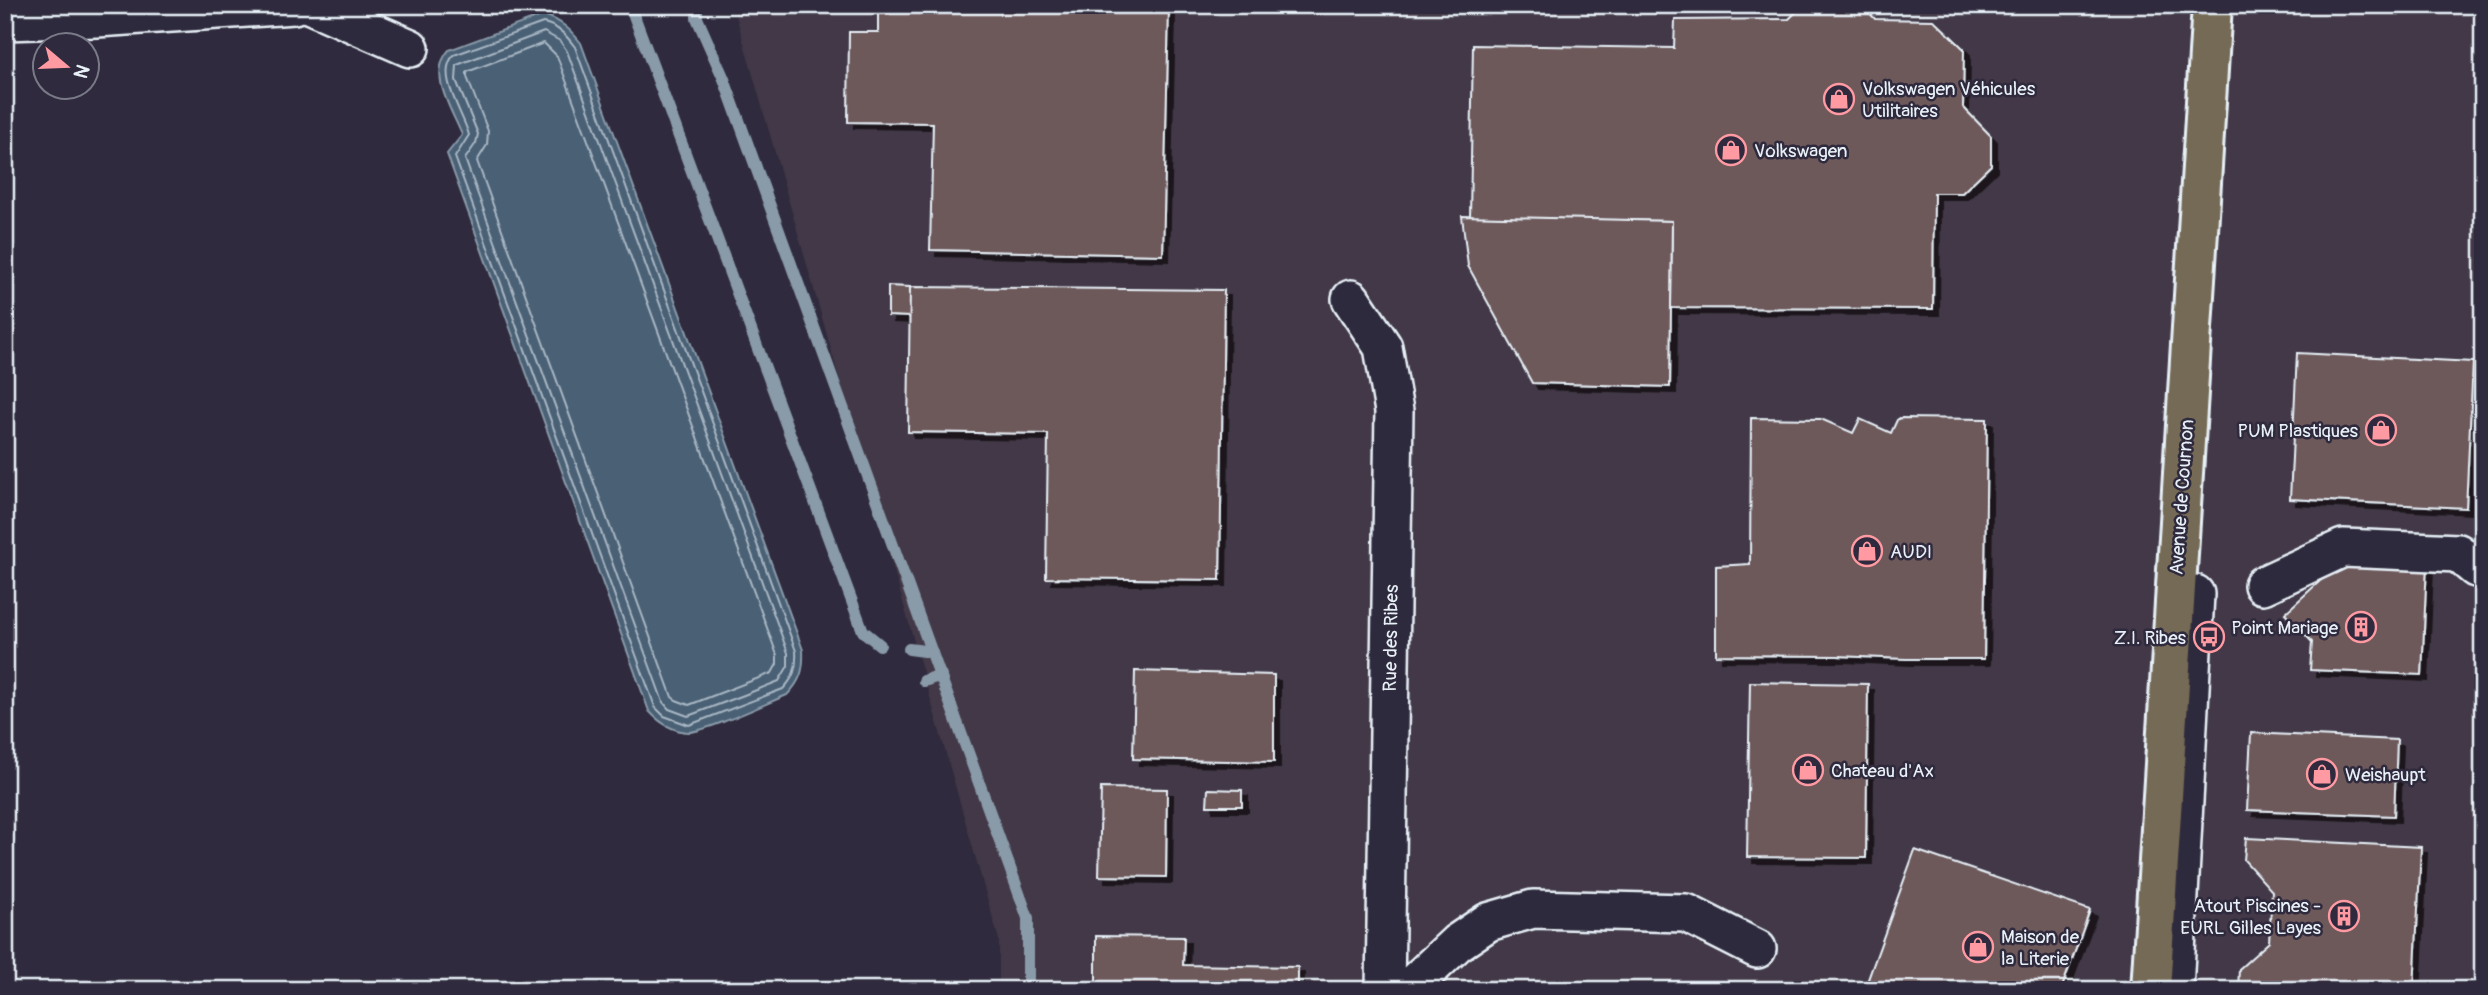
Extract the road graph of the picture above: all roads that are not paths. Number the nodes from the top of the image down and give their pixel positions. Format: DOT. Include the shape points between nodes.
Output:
graph roads {
  1 [pos="294,5"];
  2 [pos="311,5"];
  3 [pos="2212,5"];
  4 [pos="2224,5"];
  5 [pos="5,21"];
  6 [pos="410,48"];
  7 [pos="1351,299"];
  8 [pos="2476,568"];
  9 [pos="2263,585"];
  10 [pos="1757,949"];
  11 [pos="1385,989"];
  12 [pos="2151,990"];
  13 [pos="2174,990"];
  1 -- 5 [label="street"];
  2 -- 6 [label="street"];
  3 -- 12 [label="main road, Avenue de Cournon"];
  4 -- 13 [label="street"];
  7 -- 11 [label="street, Rue des Ribes" via="1383,346 1394,411"];
  8 -- 9 [label="street" via="2458,553 2343,548"];
  10 -- 11 [label="street, Rue des Ribes" via="1686,912 1533,909 1488,922 1457,943 1409,988"];
}
